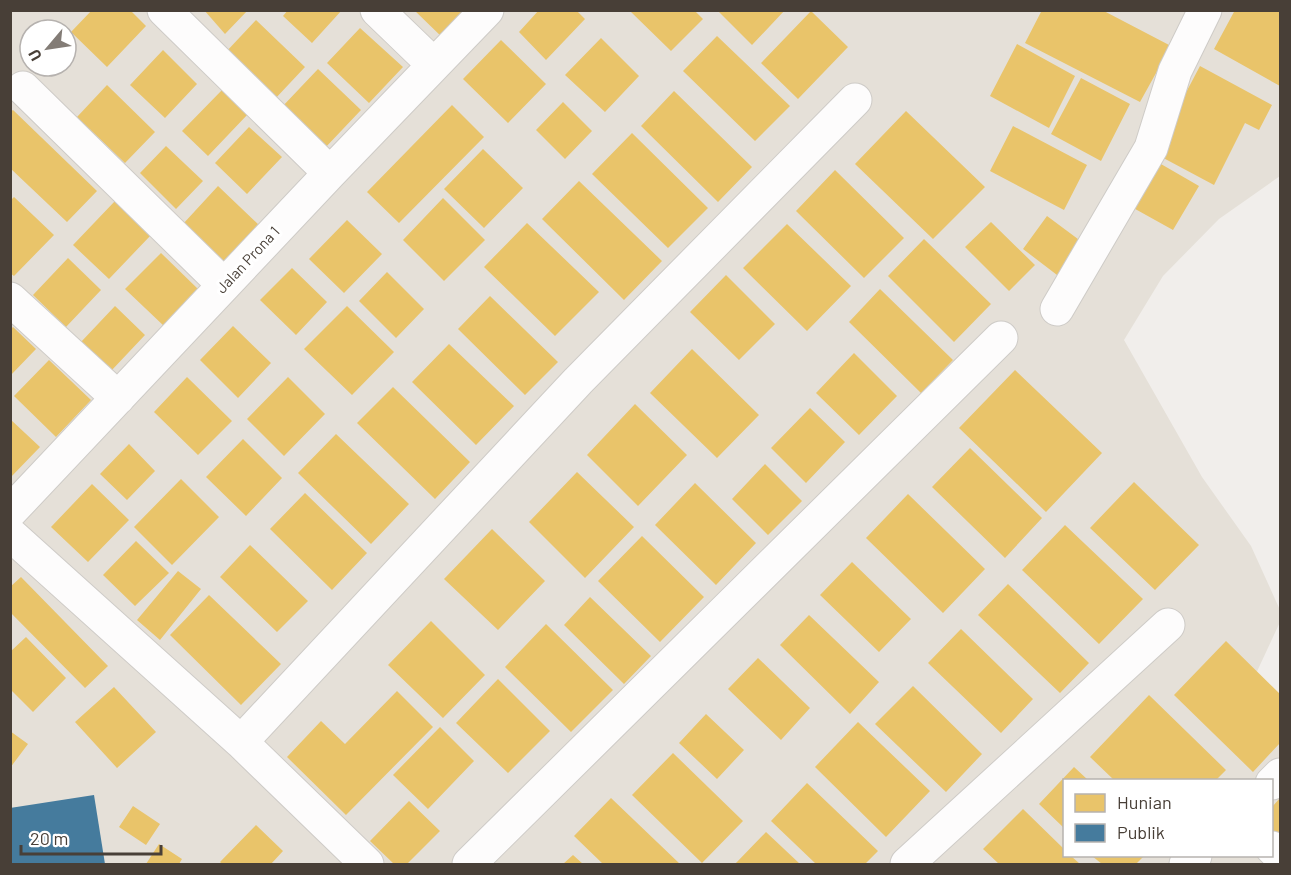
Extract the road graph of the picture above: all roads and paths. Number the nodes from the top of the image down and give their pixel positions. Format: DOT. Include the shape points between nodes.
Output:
graph roads {
  1 [pos="164,10"];
  2 [pos="377,10"];
  3 [pos="488,10"];
  4 [pos="1205,10"];
  5 [pos="433,64"];
  6 [pos="23,88"];
  7 [pos="855,100"];
  8 [pos="330,173"];
  9 [pos="224,285"];
  10 [pos="10,299"];
  11 [pos="1057,309"];
  12 [pos="1001,338"];
  13 [pos="118,398"];
  14 [pos="10,512"];
  15 [pos="10,534"];
  16 [pos="1168,625"];
  17 [pos="241,742"];
  18 [pos="367,864"];
  19 [pos="469,864"];
  20 [pos="907,864"];
  1 -- 8 [label="street"];
  2 -- 5 [label="street"];
  3 -- 5 [label="street, Jalan Prona 1"];
  4 -- 11 [label="street" via="1175,71 1152,148"];
  5 -- 8 [label="street, Jalan Prona 1"];
  6 -- 9 [label="street"];
  7 -- 17 [label="street" via="578,381"];
  8 -- 9 [label="street, Jalan Prona 1"];
  9 -- 13 [label="street, Jalan Prona 1"];
  10 -- 13 [label="street"];
  12 -- 19 [label="street"];
  13 -- 14 [label="street, Jalan Prona 1"];
  15 -- 17 [label="street"];
  16 -- 20 [label="street"];
  17 -- 18 [label="street"];
}
